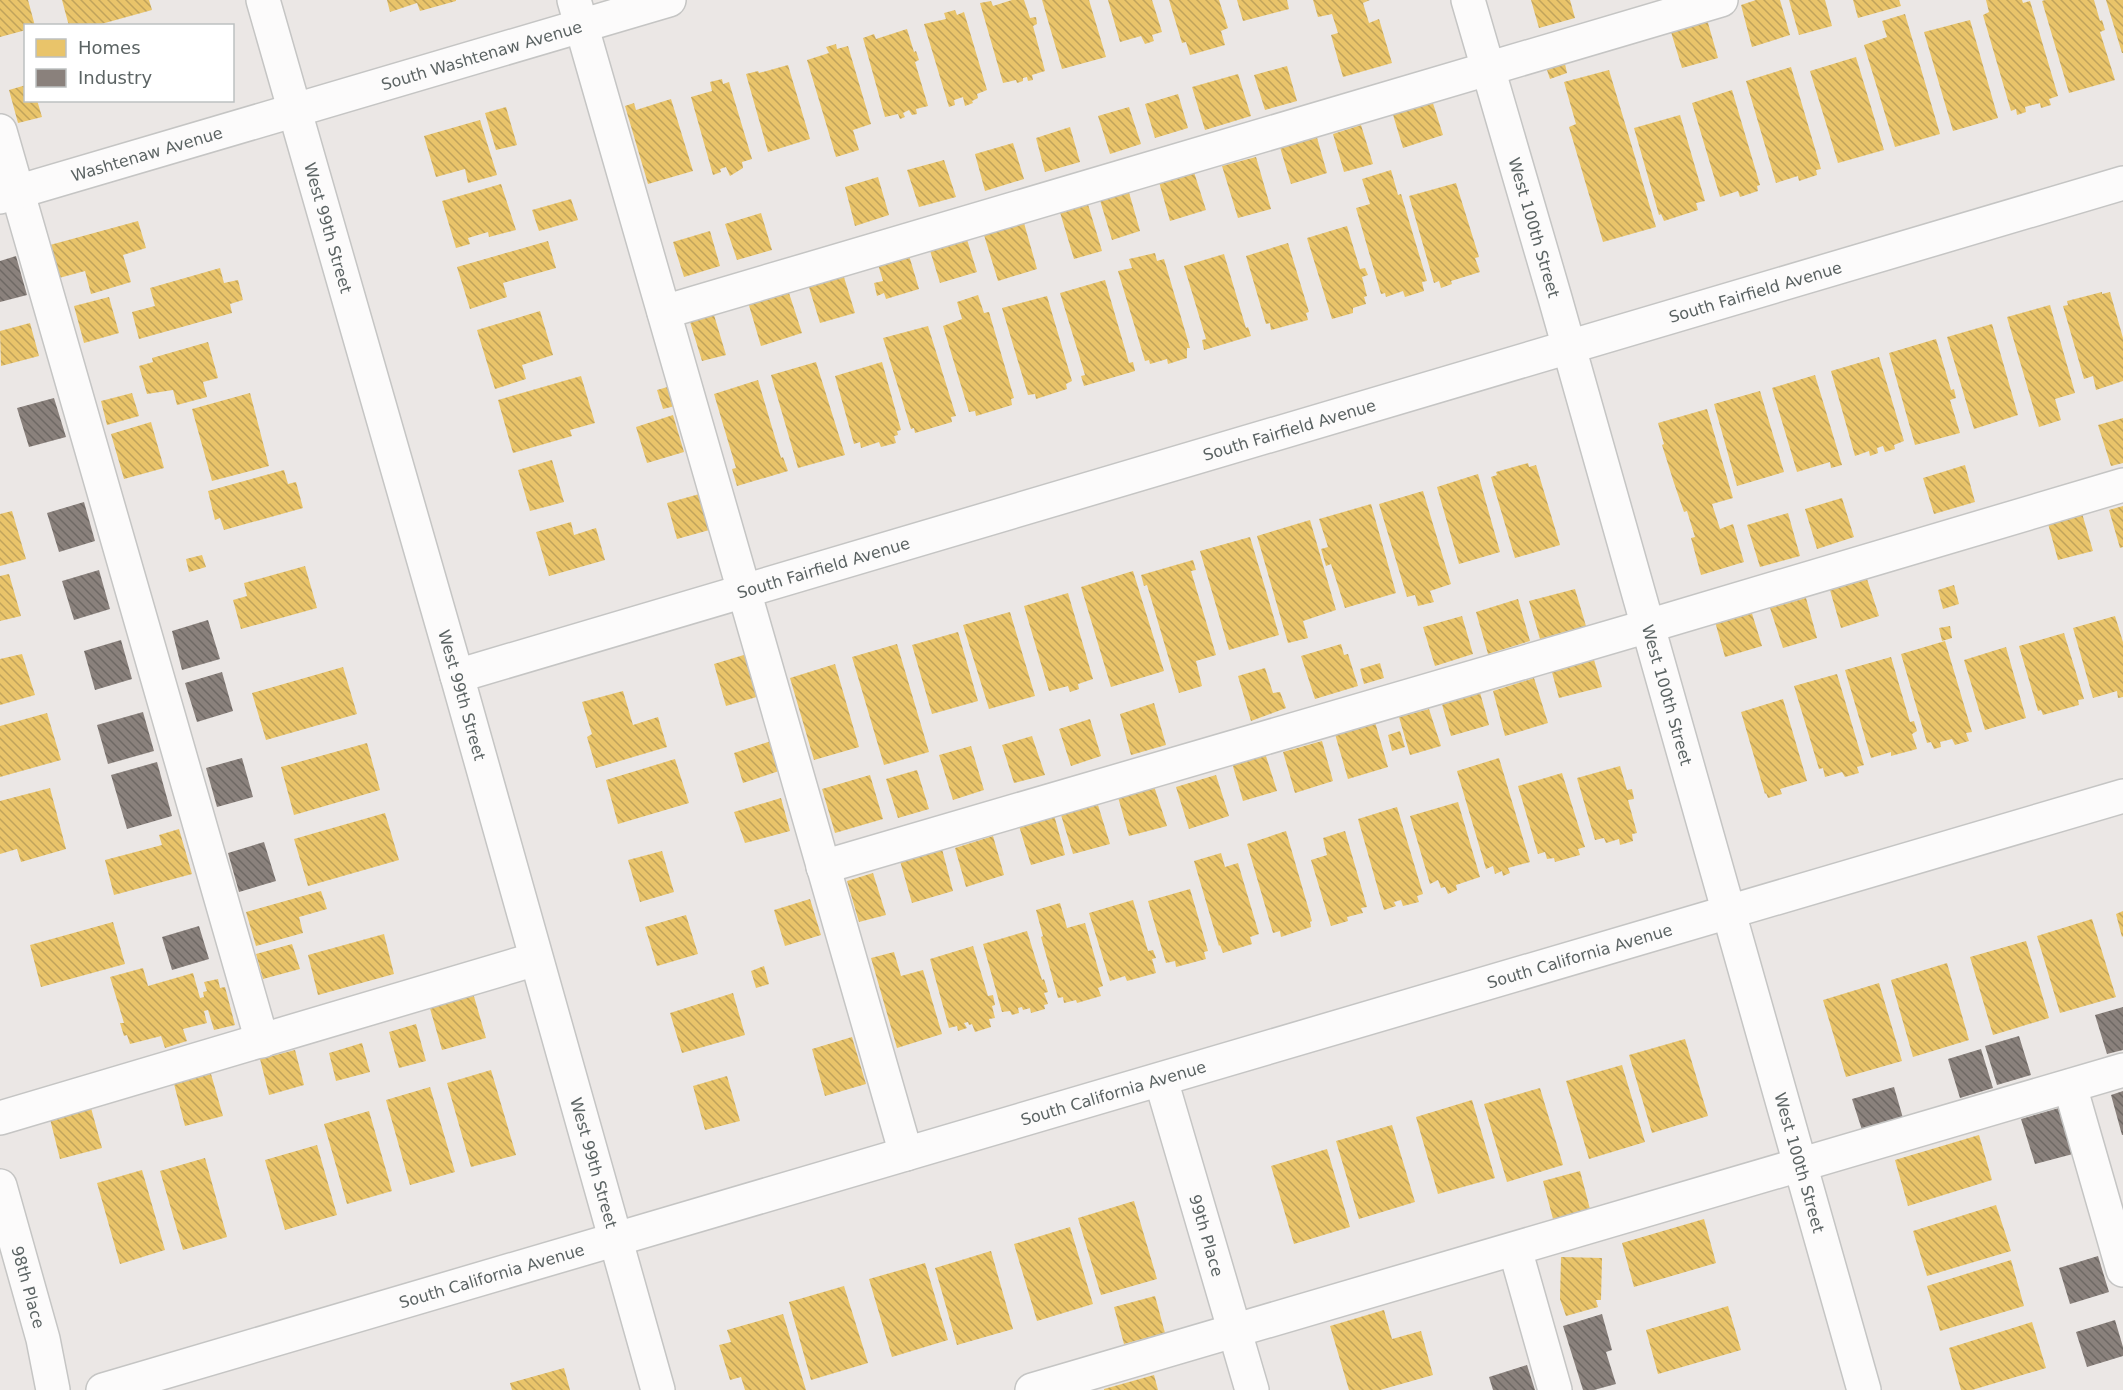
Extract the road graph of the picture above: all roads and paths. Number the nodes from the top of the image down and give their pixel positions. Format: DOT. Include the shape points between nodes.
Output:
graph roads {
  1 [pos="263,0"];
  2 [pos="669,0"];
  3 [pos="1468,0"];
  4 [pos="1721,0"];
  5 [pos="578,13"];
  6 [pos="1488,69"];
  7 [pos="294,110"];
  8 [pos="0,131"];
  9 [pos="2123,183"];
  10 [pos="9,194"];
  11 [pos="664,312"];
  12 [pos="1569,348"];
  13 [pos="2123,485"];
  14 [pos="744,591"];
  15 [pos="1648,626"];
  16 [pos="457,676"];
  17 [pos="2123,796"];
  18 [pos="823,867"];
  19 [pos="1729,912"];
  20 [pos="536,959"];
  21 [pos="262,1041"];
  22 [pos="2123,1070"];
  23 [pos="1161,1080"];
  24 [pos="2070,1086"];
  25 [pos="0,1118"];
  26 [pos="906,1154"];
  27 [pos="1800,1165"];
  28 [pos="0,1186"];
  29 [pos="614,1240"];
  30 [pos="1515,1249"];
  31 [pos="2123,1270"];
  32 [pos="1234,1331"];
  33 [pos="53,1390"];
  34 [pos="103,1390"];
  35 [pos="658,1390"];
  36 [pos="1032,1390"];
  37 [pos="1252,1390"];
  38 [pos="1556,1390"];
  39 [pos="1864,1390"];
  1 -- 7 [label="street, West 99th Street"];
  2 -- 5 [label="street, South Washtenaw Avenue"];
  3 -- 6 [label="street, West 100th Street"];
  4 -- 6 [label="street"];
  5 -- 7 [label="street, South Washtenaw Avenue"];
  5 -- 11 [label="street"];
  6 -- 11 [label="street"];
  6 -- 12 [label="street, West 100th Street"];
  7 -- 10 [label="street, Washtenaw Avenue"];
  7 -- 16 [label="street, West 99th Street"];
  8 -- 10 [label="street"];
  9 -- 12 [label="street, South Fairfield Avenue"];
  10 -- 21 [label="street"];
  11 -- 14 [label="street"];
  12 -- 14 [label="street, South Fairfield Avenue"];
  12 -- 15 [label="street, West 100th Street"];
  13 -- 15 [label="street"];
  14 -- 16 [label="street, South Fairfield Avenue"];
  14 -- 18 [label="street"];
  15 -- 18 [label="street"];
  15 -- 19 [label="street, West 100th Street"];
  16 -- 20 [label="street, West 99th Street"];
  17 -- 19 [label="street, South California Avenue"];
  18 -- 26 [label="street"];
  19 -- 23 [label="street, South California Avenue"];
  19 -- 27 [label="street, West 100th Street"];
  20 -- 21 [label="street"];
  20 -- 29 [label="street, West 99th Street"];
  21 -- 25 [label="street"];
  22 -- 24 [label="street"];
  23 -- 26 [label="street, South California Avenue"];
  23 -- 32 [label="street, 99th Place"];
  24 -- 27 [label="street"];
  24 -- 31 [label="street"];
  26 -- 29 [label="street, South California Avenue"];
  27 -- 30 [label="street"];
  27 -- 39 [label="street, West 100th Street"];
  28 -- 33 [label="street, 98th Place" via="43,1339"];
  29 -- 34 [label="street, South California Avenue"];
  29 -- 35 [label="street, West 99th Street"];
  30 -- 32 [label="street"];
  30 -- 38 [label="street"];
  32 -- 36 [label="street"];
  32 -- 37 [label="street, 99th Place"];
}
